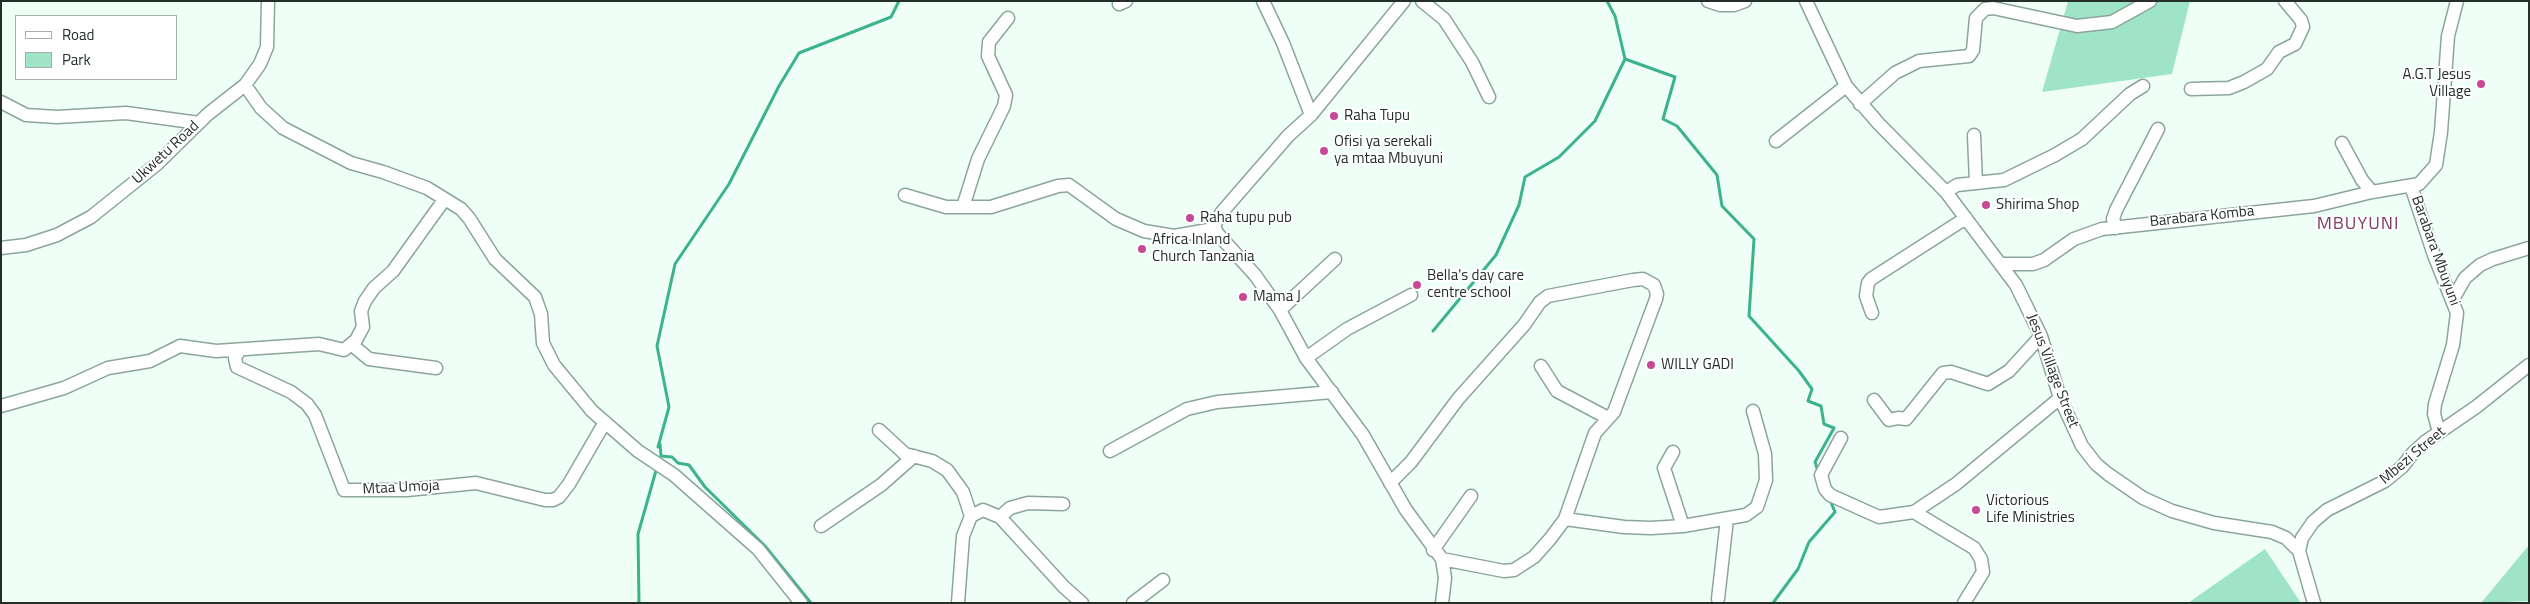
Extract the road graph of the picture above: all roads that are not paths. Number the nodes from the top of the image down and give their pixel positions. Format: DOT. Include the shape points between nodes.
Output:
graph roads {
  1 [pos="268,1"];
  2 [pos="1263,1"];
  3 [pos="1404,1"];
  4 [pos="1422,1"];
  5 [pos="1708,1"];
  6 [pos="1745,1"];
  7 [pos="1806,1"];
  8 [pos="2285,1"];
  9 [pos="2457,1"];
  10 [pos="2147,2"];
  11 [pos="1008,18"];
  12 [pos="246,85"];
  13 [pos="1846,86"];
  14 [pos="2143,86"];
  15 [pos="2191,89"];
  16 [pos="1489,97"];
  17 [pos="1,102"];
  18 [pos="1860,104"];
  19 [pos="1311,115"];
  20 [pos="199,122"];
  21 [pos="2158,129"];
  22 [pos="1974,135"];
  23 [pos="1776,141"];
  24 [pos="2342,143"];
  25 [pos="1976,183"];
  26 [pos="2411,186"];
  27 [pos="1946,192"];
  28 [pos="2372,192"];
  29 [pos="904,195"];
  30 [pos="444,200"];
  31 [pos="963,207"];
  32 [pos="1966,218"];
  33 [pos="2116,228"];
  34 [pos="1214,229"];
  35 [pos="1,248"];
  36 [pos="2529,248"];
  37 [pos="1335,259"];
  38 [pos="2001,264"];
  39 [pos="1411,295"];
  40 [pos="2453,299"];
  41 [pos="1280,310"];
  42 [pos="1872,313"];
  43 [pos="2041,336"];
  44 [pos="351,344"];
  45 [pos="239,351"];
  46 [pos="1306,358"];
  47 [pos="2529,365"];
  48 [pos="1541,366"];
  49 [pos="436,368"];
  50 [pos="1332,392"];
  51 [pos="2060,398"];
  52 [pos="1874,400"];
  53 [pos="1,406"];
  54 [pos="1753,411"];
  55 [pos="1608,418"];
  56 [pos="605,422"];
  57 [pos="879,430"];
  58 [pos="2439,432"];
  59 [pos="1842,438"];
  60 [pos="1110,451"];
  61 [pos="1673,452"];
  62 [pos="914,456"];
  63 [pos="1390,483"];
  64 [pos="1471,496"];
  65 [pos="1063,504"];
  66 [pos="1914,512"];
  67 [pos="971,516"];
  68 [pos="1000,517"];
  69 [pos="1565,519"];
  70 [pos="1728,519"];
  71 [pos="821,526"];
  72 [pos="1683,526"];
  73 [pos="2299,551"];
  74 [pos="1438,554"];
  75 [pos="1163,580"];
  76 [pos="1718,599"];
  77 [pos="801,603"];
  78 [pos="958,603"];
  79 [pos="1082,603"];
  80 [pos="1133,603"];
  81 [pos="1442,603"];
  82 [pos="1964,603"];
  83 [pos="2314,603"];
  1 -- 12 [label="street, Ukwetu Road" via="267,47"];
  2 -- 19 [label="street"];
  3 -- 19 [label="street"];
  4 -- 16 [label="street" via="1444,19 1472,62"];
  5 -- 6 [label="street" via="1734,5"];
  7 -- 13 [label="street, Jesus Village Street"];
  8 -- 15 [label="street" via="2303,27 2296,44 2279,52 2267,69 2244,82 2229,88"];
  9 -- 26 [label="street" via="2448,36 2436,165 2419,184"];
  10 -- 18 [label="street" via="2112,22 2077,26 1985,9 1976,18 1973,50 1969,56 1919,61 1895,73"];
  11 -- 31 [label="street" via="989,42 988,56 1006,95 1004,106 978,158"];
  12 -- 20 [label="street, Ukwetu Road"];
  12 -- 30 [label="street" via="261,108 283,128 351,163 427,188"];
  13 -- 18 [label="street, Jesus Village Street"];
  13 -- 23 [label="street"];
  14 -- 25 [label="street" via="2068,148 2004,180"];
  17 -- 20 [label="street" via="26,115 56,118 126,113"];
  18 -- 27 [label="street, Jesus Village Street"];
  19 -- 34 [label="street" via="1288,136 1215,220"];
  20 -- 35 [label="street, Ukwetu Road" via="157,164 91,217 57,235 26,245"];
  21 -- 33 [label="street" via="2116,210 2113,219"];
  22 -- 25 [label="street"];
  24 -- 28 [label="street"];
  25 -- 27 [label="street" via="1957,185"];
  26 -- 28 [label="street, Barabara Komba"];
  26 -- 40 [label="street, Barabara Mbuyuni" via="2434,256"];
  27 -- 32 [label="street, Jesus Village Street"];
  28 -- 33 [label="street, Barabara Komba" via="2314,206"];
  29 -- 31 [label="street" via="936,206"];
  30 -- 44 [label="street" via="393,271 365,301 363,327"];
  30 -- 56 [label="street" via="461,209 495,259 535,297 541,314 543,342 554,365"];
  31 -- 34 [label="street" via="991,207 1069,185 1116,219 1144,231 1174,236"];
  32 -- 38 [label="street, Jesus Village Street"];
  32 -- 42 [label="street" via="1871,279 1866,296"];
  33 -- 38 [label="street, Barabara Komba" via="2102,229 2074,239 2033,264"];
  34 -- 41 [label="street" via="1255,275"];
  36 -- 40 [label="street" via="2480,265 2465,278"];
  37 -- 41 [label="street"];
  38 -- 43 [label="street, Jesus Village Street" via="2016,284"];
  39 -- 46 [label="street" via="1348,329"];
  40 -- 58 [label="street, Barabara Mbuyuni" via="2457,313 2456,330 2435,404"];
  41 -- 46 [label="street"];
  43 -- 51 [label="street, Jesus Village Street"];
  43 -- 52 [label="street" via="2009,371 1993,382 1982,383 1950,372 1943,373 1906,419 1889,420"];
  44 -- 45 [label="street" via="339,350 319,344"];
  44 -- 49 [label="street" via="369,359"];
  45 -- 53 [label="street" via="180,346 150,361 108,368 64,388"];
  45 -- 56 [label="street, Mtaa Umoja" via="235,358 237,367 291,392 307,404 316,416 344,490 407,490 476,483 553,500 559,498 569,484"];
  46 -- 50 [label="street"];
  47 -- 58 [label="street, Mbezi Street"];
  48 -- 55 [label="street" via="1557,391"];
  50 -- 60 [label="street" via="1216,402 1171,417"];
  50 -- 63 [label="street" via="1363,435"];
  51 -- 66 [label="street" via="1956,484"];
  51 -- 73 [label="street, Jesus Village Street" via="2082,446 2096,464 2143,498 2172,511 2214,523 2272,532 2286,538"];
  54 -- 70 [label="street" via="1765,454 1766,480 1753,511"];
  55 -- 63 [label="street" via="1615,409 1656,299 1654,284 1643,279 1548,296 1540,302 1524,325 1458,399 1411,462"];
  55 -- 69 [label="street" via="1592,438"];
  56 -- 77 [label="street" via="758,549"];
  57 -- 62 [label="street" via="905,454"];
  58 -- 73 [label="street, Mbezi Street" via="2385,481 2328,510 2313,522 2302,538"];
  59 -- 66 [label="street" via="1821,475 1830,495 1880,517"];
  61 -- 72 [label="street" via="1664,468"];
  62 -- 67 [label="street" via="947,470 962,492"];
  62 -- 71 [label="street" via="881,485"];
  63 -- 74 [label="street"];
  64 -- 74 [label="street"];
  65 -- 68 [label="street" via="1028,503 1010,508"];
  66 -- 82 [label="street" via="1974,548 1982,559 1983,572"];
  67 -- 68 [label="street" via="983,510"];
  67 -- 78 [label="street" via="963,536"];
  68 -- 79 [label="street"];
  69 -- 72 [label="street" via="1624,527"];
  69 -- 74 [label="street" via="1534,557 1514,570 1504,571"];
  70 -- 72 [label="street"];
  70 -- 76 [label="street"];
  73 -- 83 [label="street"];
  74 -- 81 [label="street" via="1445,578"];
  75 -- 80 [label="street"];
}
